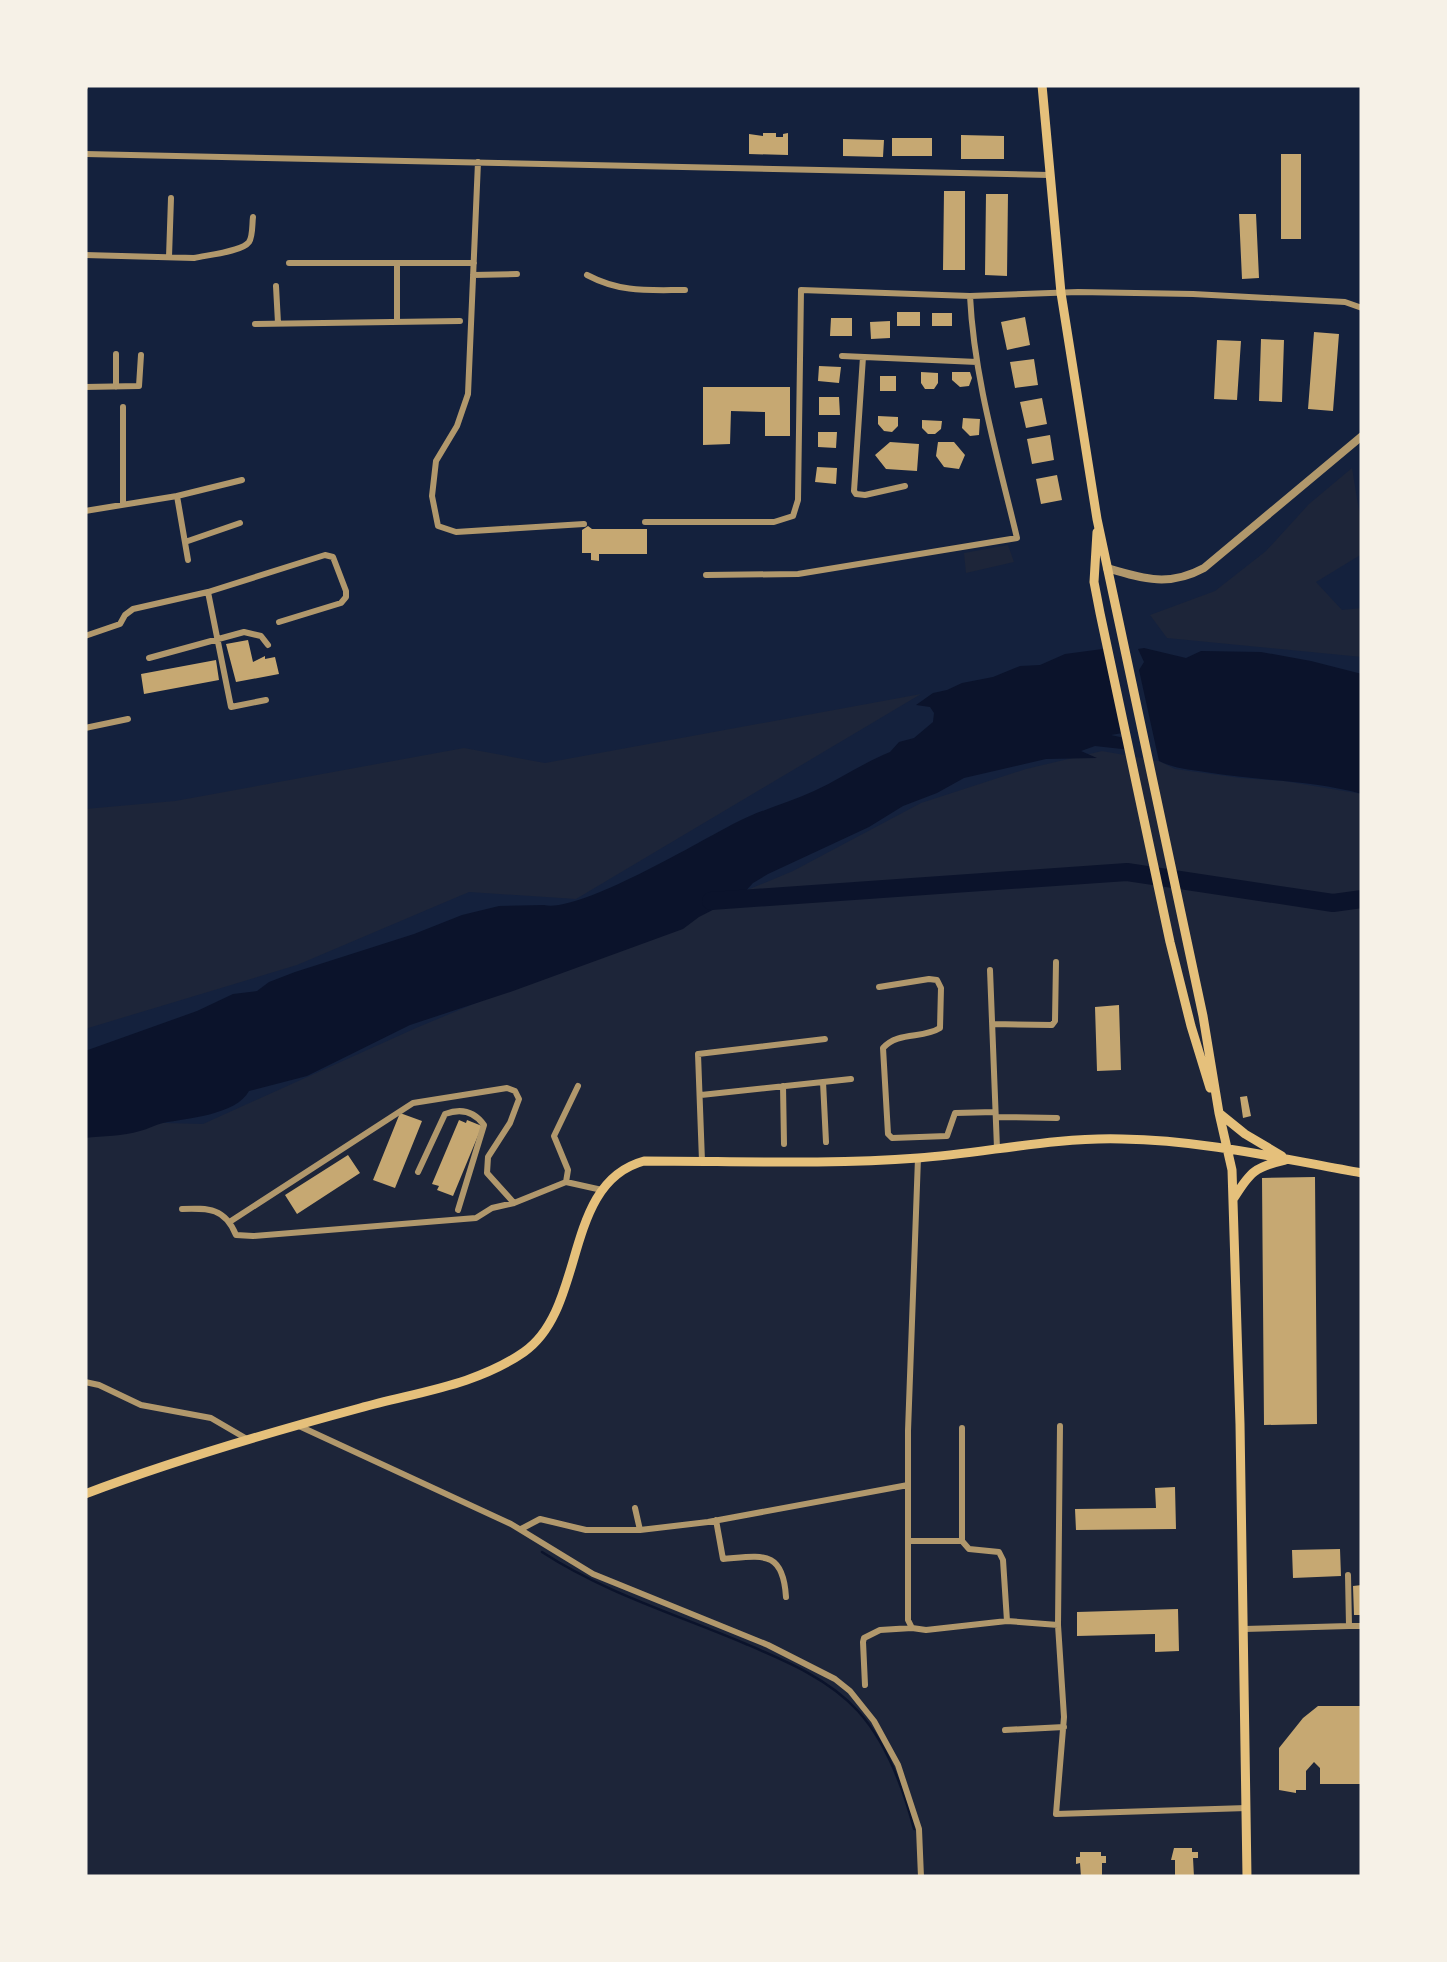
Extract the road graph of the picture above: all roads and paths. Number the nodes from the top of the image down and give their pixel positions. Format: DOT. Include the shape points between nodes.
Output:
graph roads {
  1 [pos="1042,85"];
  2 [pos="85,154"];
  3 [pos="478,162"];
  4 [pos="1050,175"];
  5 [pos="171,198"];
  6 [pos="252,217"];
  7 [pos="85,256"];
  8 [pos="169,257"];
  9 [pos="397,262"];
  10 [pos="288,263"];
  11 [pos="474,263"];
  12 [pos="474,274"];
  13 [pos="517,274"];
  14 [pos="588,275"];
  15 [pos="276,286"];
  16 [pos="685,290"];
  17 [pos="1061,293"];
  18 [pos="970,296"];
  19 [pos="1362,308"];
  20 [pos="460,321"];
  21 [pos="397,322"];
  22 [pos="278,323"];
  23 [pos="254,324"];
  24 [pos="116,354"];
  25 [pos="141,355"];
  26 [pos="842,356"];
  27 [pos="863,357"];
  28 [pos="977,362"];
  29 [pos="85,387"];
  30 [pos="116,387"];
  31 [pos="123,406"];
  32 [pos="1362,436"];
  33 [pos="242,480"];
  34 [pos="905,486"];
  35 [pos="177,496"];
  36 [pos="123,503"];
  37 [pos="85,510"];
  38 [pos="1097,519"];
  39 [pos="646,522"];
  40 [pos="240,523"];
  41 [pos="584,524"];
  42 [pos="185,542"];
  43 [pos="188,560"];
  44 [pos="1106,568"];
  45 [pos="706,575"];
  46 [pos="208,592"];
  47 [pos="279,622"];
  48 [pos="85,636"];
  49 [pos="217,641"];
  50 [pos="268,646"];
  51 [pos="149,658"];
  52 [pos="266,700"];
  53 [pos="128,720"];
  54 [pos="85,728"];
  55 [pos="1056,962"];
  56 [pos="990,970"];
  57 [pos="879,987"];
  58 [pos="993,1024"];
  59 [pos="825,1039"];
  60 [pos="851,1078"];
  61 [pos="823,1082"];
  62 [pos="578,1086"];
  63 [pos="782,1086"];
  64 [pos="701,1095"];
  65 [pos="1219,1112"];
  66 [pos="995,1114"];
  67 [pos="1057,1118"];
  68 [pos="826,1142"];
  69 [pos="784,1144"];
  70 [pos="1226,1149"];
  71 [pos="998,1150"];
  72 [pos="918,1158"];
  73 [pos="1288,1160"];
  74 [pos="702,1161"];
  75 [pos="418,1172"];
  76 [pos="1362,1173"];
  77 [pos="566,1182"];
  78 [pos="602,1190"];
  79 [pos="1234,1198"];
  80 [pos="514,1203"];
  81 [pos="182,1209"];
  82 [pos="458,1210"];
  83 [pos="231,1221"];
  84 [pos="85,1382"];
  85 [pos="298,1425"];
  86 [pos="1060,1426"];
  87 [pos="962,1428"];
  88 [pos="246,1439"];
  89 [pos="908,1486"];
  90 [pos="85,1494"];
  91 [pos="635,1508"];
  92 [pos="716,1520"];
  93 [pos="520,1529"];
  94 [pos="640,1530"];
  95 [pos="962,1540"];
  96 [pos="908,1542"];
  97 [pos="1348,1575"];
  98 [pos="786,1597"];
  99 [pos="1007,1621"];
  100 [pos="1058,1624"];
  101 [pos="1349,1626"];
  102 [pos="1362,1626"];
  103 [pos="912,1628"];
  104 [pos="1244,1628"];
  105 [pos="865,1685"];
  106 [pos="1064,1727"];
  107 [pos="1005,1730"];
  108 [pos="1247,1808"];
  109 [pos="921,1877"];
  110 [pos="1247,1877"];
  1 -- 4 [label="main road"];
  2 -- 3 [label="street"];
  3 -- 4 [label="street"];
  3 -- 11 [label="street"];
  4 -- 17 [label="main road"];
  5 -- 8 [label="street"];
  6 -- 8 [label="street" via="246,245"];
  7 -- 8 [label="street"];
  9 -- 10 [label="street"];
  9 -- 11 [label="street"];
  9 -- 21 [label="street"];
  11 -- 12 [label="street"];
  12 -- 13 [label="street"];
  12 -- 41 [label="street" via="468,394 432,484 438,526 456,532"];
  14 -- 16 [label="street" via="625,290"];
  15 -- 22 [label="street"];
  17 -- 18 [label="street"];
  17 -- 19 [label="street" via="1228,296"];
  17 -- 38 [label="main road"];
  18 -- 28 [label="street"];
  18 -- 39 [label="street" via="801,290 793,516 774,522"];
  20 -- 21 [label="street"];
  21 -- 22 [label="street"];
  22 -- 23 [label="street"];
  24 -- 30 [label="street"];
  25 -- 30 [label="street" via="139,386"];
  26 -- 27 [label="street"];
  27 -- 28 [label="street"];
  27 -- 34 [label="street" via="854,491 865,495"];
  28 -- 45 [label="street" via="1017,538 798,574"];
  29 -- 30 [label="street"];
  31 -- 36 [label="street"];
  32 -- 44 [label="street" via="1186,578 1167,581"];
  33 -- 35 [label="street"];
  35 -- 36 [label="street"];
  35 -- 42 [label="street"];
  36 -- 37 [label="street"];
  38 -- 44 [label="main road"];
  38 -- 65 [label="main road" via="1094,582 1100,613 1170,942"];
  40 -- 42 [label="street"];
  42 -- 43 [label="street"];
  44 -- 65 [label="main road"];
  46 -- 47 [label="street" via="333,557 346,597"];
  46 -- 48 [label="street" via="133,610 120,624"];
  46 -- 49 [label="street"];
  49 -- 50 [label="street" via="244,632 261,636"];
  49 -- 51 [label="street"];
  49 -- 52 [label="street" via="230,707"];
  53 -- 54 [label="street"];
  55 -- 58 [label="street" via="1052,1025"];
  56 -- 58 [label="street"];
  57 -- 66 [label="street" via="929,979 941,988 940,1028 896,1038 884,1048 888,1134 947,1136 955,1114"];
  58 -- 66 [label="street"];
  59 -- 64 [label="street" via="698,1054"];
  60 -- 61 [label="street"];
  61 -- 63 [label="street"];
  61 -- 68 [label="street"];
  62 -- 77 [label="street" via="554,1136"];
  63 -- 64 [label="street"];
  63 -- 69 [label="street"];
  64 -- 74 [label="street"];
  65 -- 70 [label="main road"];
  65 -- 73 [label="main road"];
  66 -- 67 [label="street"];
  66 -- 71 [label="street"];
  70 -- 71 [label="main road" via="1076,1138"];
  70 -- 73 [label="main road"];
  70 -- 79 [label="main road"];
  71 -- 72 [label="main road"];
  72 -- 74 [label="main road"];
  72 -- 89 [label="street"];
  73 -- 76 [label="main road"];
  73 -- 79 [label="main road" via="1256,1168"];
  74 -- 78 [label="main road" via="632,1164"];
  75 -- 82 [label="street" via="445,1114 464,1110 478,1116 484,1125"];
  77 -- 78 [label="street"];
  77 -- 80 [label="street"];
  78 -- 85 [label="main road" via="556,1309 535,1344 458,1384"];
  79 -- 104 [label="main road"];
  80 -- 83 [label="street" via="476,1218 280,1234 238,1236"];
  80 -- 83 [label="street" via="488,1173 488,1157 518,1099 507,1088 413,1103"];
  81 -- 83 [label="street" via="212,1210"];
  84 -- 88 [label="street" via="141,1406 211,1418"];
  85 -- 88 [label="main road"];
  85 -- 93 [label="street"];
  86 -- 100 [label="street"];
  87 -- 95 [label="street"];
  88 -- 90 [label="main road"];
  89 -- 92 [label="street"];
  89 -- 96 [label="street"];
  91 -- 94 [label="street"];
  92 -- 94 [label="street"];
  92 -- 98 [label="street" via="723,1559 772,1560 785,1574"];
  93 -- 94 [label="street" via="544,1519 586,1530"];
  93 -- 109 [label="street" via="592,1574 768,1645 843,1685 874,1721 898,1765 919,1829"];
  95 -- 96 [label="street"];
  95 -- 99 [label="street" via="969,1549 1001,1556"];
  96 -- 103 [label="street"];
  97 -- 101 [label="street"];
  99 -- 100 [label="street"];
  99 -- 103 [label="street"];
  100 -- 106 [label="street"];
  101 -- 102 [label="street"];
  101 -- 104 [label="street"];
  103 -- 105 [label="street" via="864,1638"];
  104 -- 108 [label="main road"];
  106 -- 107 [label="street"];
  106 -- 108 [label="street" via="1056,1814"];
  108 -- 110 [label="main road"];
}
